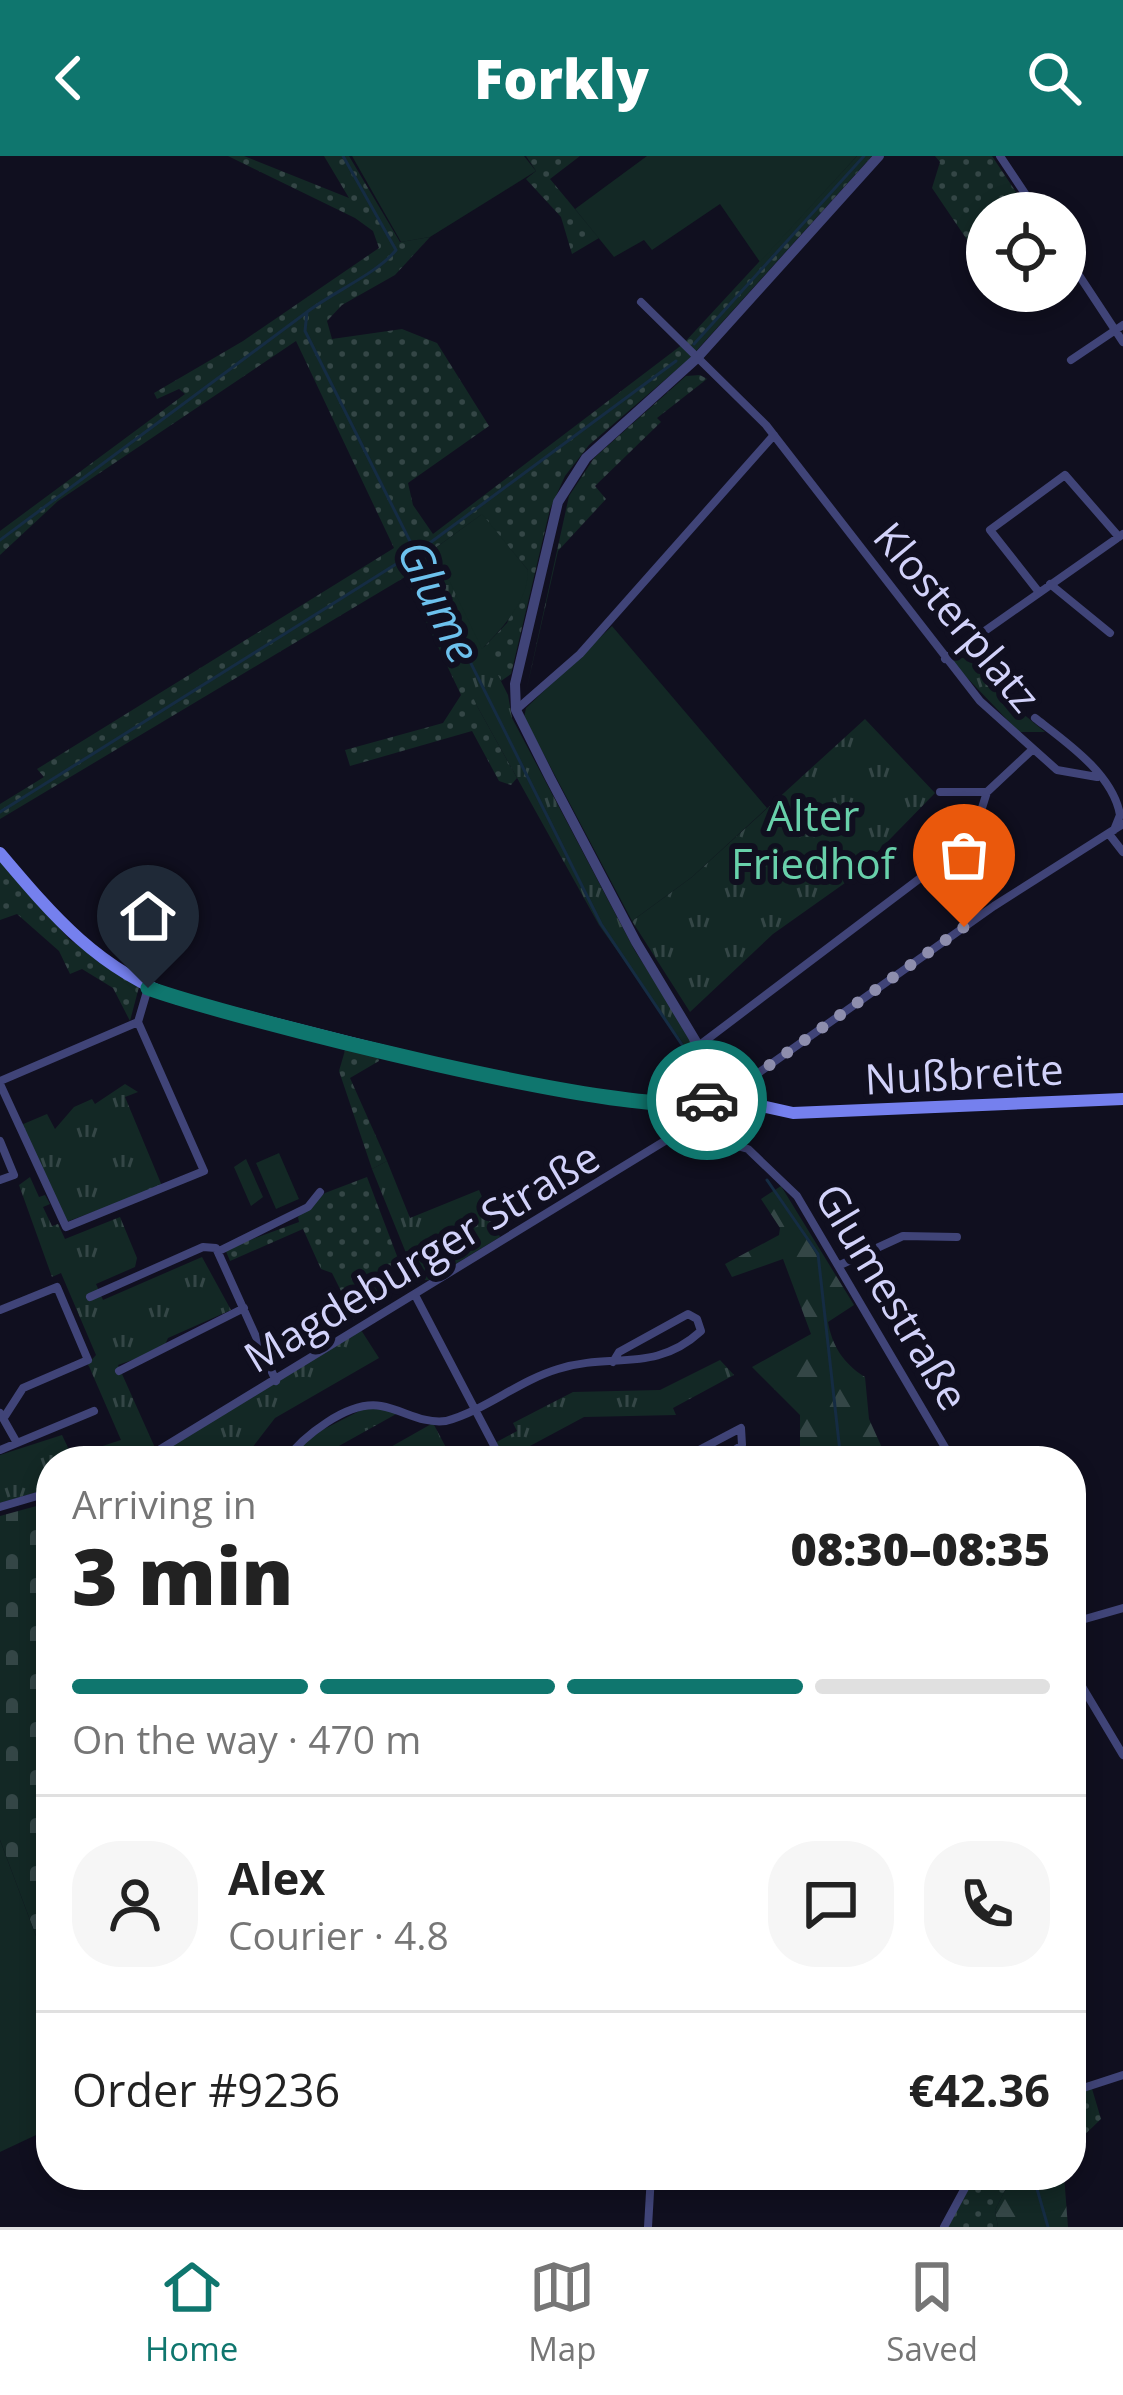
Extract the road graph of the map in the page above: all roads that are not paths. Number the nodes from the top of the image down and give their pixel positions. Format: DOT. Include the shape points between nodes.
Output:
graph roads {
  1 [pos="879,156"];
  2 [pos="1000,156"];
  3 [pos="1024,192"];
  4 [pos="1086,282"];
  5 [pos="641,302"];
  6 [pos="1119,327"];
  7 [pos="1123,342"];
  8 [pos="694,355"];
  9 [pos="1071,360"];
  10 [pos="774,435"];
  11 [pos="1121,536"];
  12 [pos="1050,584"];
  13 [pos="1039,591"];
  14 [pos="1110,633"];
  15 [pos="945,658"];
  16 [pos="516,710"];
  17 [pos="1035,718"];
  18 [pos="1033,749"];
  19 [pos="1097,777"];
  20 [pos="940,792"];
  21 [pos="987,792"];
  22 [pos="1123,824"];
  23 [pos="1111,832"];
  24 [pos="1123,852"];
  25 [pos="0,853"];
  26 [pos="148,988"];
  27 [pos="138,1022"];
  28 [pos="701,1044"];
  29 [pos="716,1076"];
  30 [pos="0,1083"];
  31 [pos="739,1093"];
  32 [pos="1123,1099"];
  33 [pos="708,1100"];
  34 [pos="724,1109"];
  35 [pos="714,1131"];
  36 [pos="0,1141"];
  37 [pos="0,1180"];
  38 [pos="320,1192"];
  39 [pos="957,1237"];
  40 [pos="217,1250"];
  41 [pos="840,1264"];
  42 [pos="415,1295"];
  43 [pos="90,1297"];
  44 [pos="244,1308"];
  45 [pos="0,1310"];
  46 [pos="613,1362"];
  47 [pos="119,1371"];
  48 [pos="276,1381"];
  49 [pos="475,1410"];
  50 [pos="94,1411"];
  51 [pos="3,1414"];
  52 [pos="17,1443"];
  53 [pos="172,1446"];
  54 [pos="296,1446"];
  55 [pos="493,1446"];
  56 [pos="707,1446"];
  57 [pos="741,1446"];
  58 [pos="943,1446"];
  59 [pos="0,1450"];
  60 [pos="36,1496"];
  61 [pos="0,1507"];
  62 [pos="1123,1608"];
  63 [pos="1086,1619"];
  64 [pos="1086,1693"];
  65 [pos="1123,1755"];
  66 [pos="1123,2074"];
  67 [pos="1086,2087"];
  68 [pos="650,2190"];
  69 [pos="964,2190"];
  70 [pos="648,2227"];
  71 [pos="944,2227"];
  1 -- 8 [label="street"];
  2 -- 3 [label="street"];
  4 -- 6 [label="street"];
  5 -- 8 [label="street, Klosterplatz"];
  6 -- 7 [label="street"];
  6 -- 9 [label="street"];
  8 -- 10 [label="street, Klosterplatz"];
  8 -- 16 [label="street" via="586,458 561,495 515,684"];
  10 -- 15 [label="street, Klosterplatz"];
  10 -- 16 [label="street" via="580,654"];
  11 -- 12 [label="street"];
  11 -- 13 [label="street" via="1065,476 990,530"];
  12 -- 13 [label="street"];
  12 -- 14 [label="street"];
  13 -- 15 [label="street"];
  15 -- 18 [label="street, Klosterplatz"];
  16 -- 28 [label="street" via="636,942"];
  17 -- 19 [label="street, Klosterplatz"];
  18 -- 19 [label="street, Klosterplatz" via="1061,772"];
  18 -- 21 [label="street"];
  19 -- 23 [label="street, Klosterplatz" via="1119,808"];
  20 -- 21 [label="street"];
  21 -- 28 [label="street" via="960,848"];
  22 -- 23 [label="street"];
  23 -- 24 [label="street"];
  23 -- 31 [label="street" via="922,955"];
  25 -- 26 [label="main road" via="73,939"];
  26 -- 27 [label="street"];
  26 -- 33 [label="main road" via="526,1083 679,1105"];
  27 -- 30 [label="street"];
  27 -- 30 [label="street" via="204,1171 66,1227"];
  28 -- 29 [label="street"];
  29 -- 31 [label="main road" via="728,1074"];
  29 -- 33 [label="main road"];
  31 -- 32 [label="main road, Nußbreite" via="793,1113"];
  31 -- 34 [label="main road"];
  33 -- 34 [label="main road"];
  34 -- 35 [label="street"];
  35 -- 41 [label="street, Glumestraße" via="782,1178"];
  35 -- 42 [label="street, Magdeburger Straße" via="673,1136"];
  36 -- 37 [label="street" via="14,1174"];
  38 -- 40 [label="street" via="308,1207"];
  39 -- 41 [label="street" via="903,1236"];
  40 -- 43 [label="street" via="202,1247"];
  40 -- 44 [label="street"];
  41 -- 58 [label="street, Glumestraße"];
  42 -- 48 [label="street, Magdeburger Straße"];
  42 -- 49 [label="street"];
  44 -- 47 [label="street"];
  44 -- 48 [label="street"];
  45 -- 51 [label="street" via="57,1287 88,1360 22,1388"];
  46 -- 46 [label="street" via="688,1314 697,1319 701,1331 691,1340 645,1362"];
  46 -- 49 [label="street" via="559,1368"];
  48 -- 53 [label="street, Magdeburger Straße"];
  49 -- 54 [label="street" via="436,1423 381,1406 355,1409"];
  49 -- 55 [label="street"];
  50 -- 52 [label="street"];
  51 -- 52 [label="street"];
  52 -- 59 [label="street"];
  56 -- 57 [label="street" via="741,1428"];
  60 -- 61 [label="street"];
  62 -- 63 [label="street"];
  64 -- 65 [label="street"];
  66 -- 67 [label="street"];
  68 -- 70 [label="street"];
  69 -- 71 [label="street"];
}
